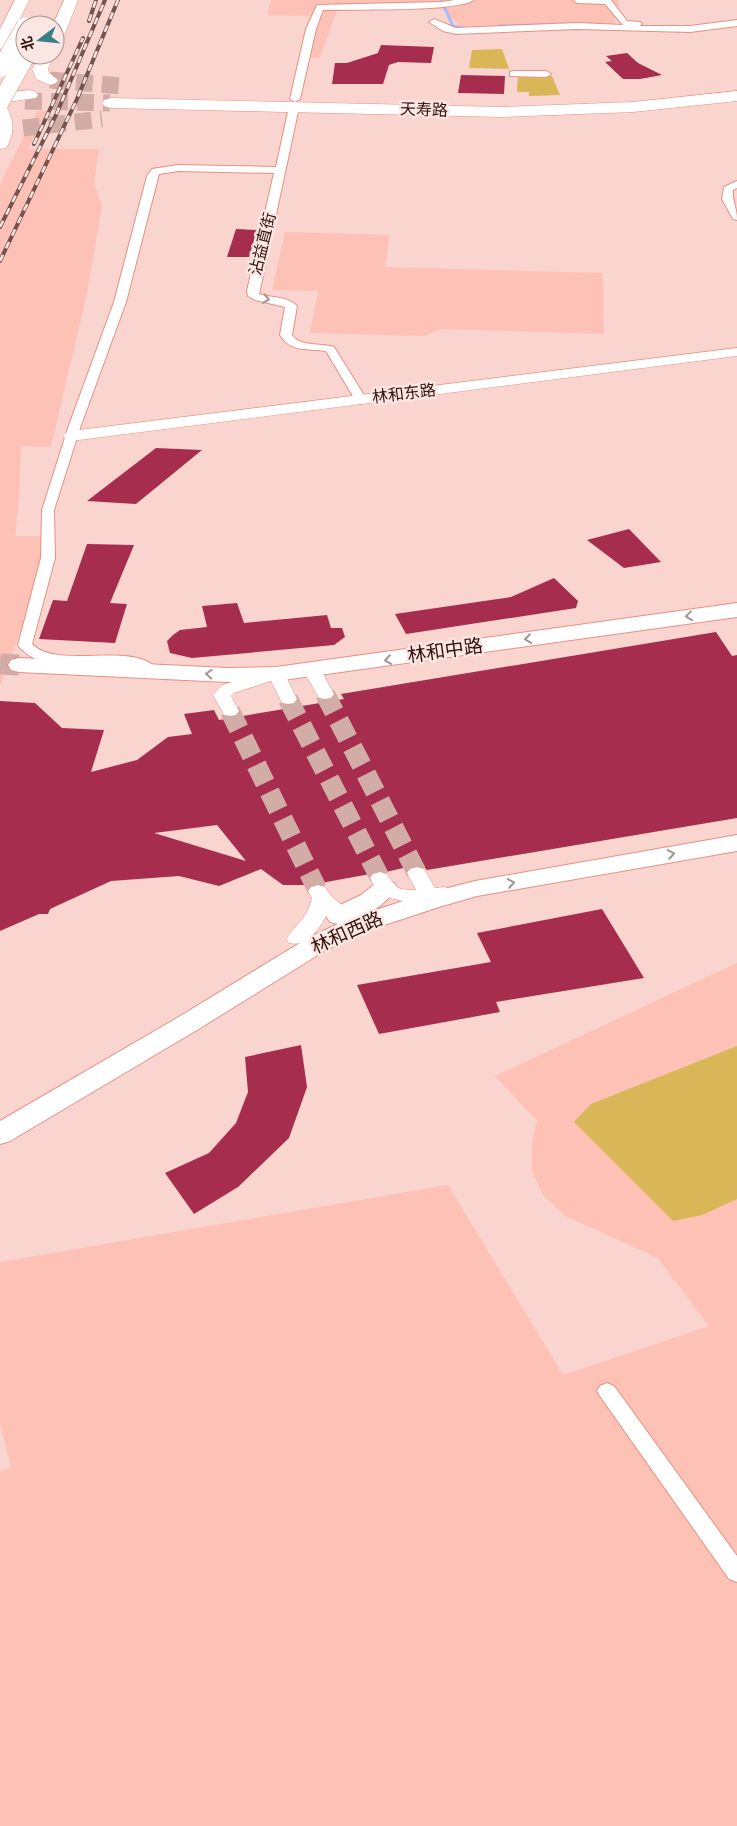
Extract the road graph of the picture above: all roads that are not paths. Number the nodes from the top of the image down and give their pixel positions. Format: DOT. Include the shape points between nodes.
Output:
graph roads {
  1 [pos="22,0"];
  2 [pos="70,0"];
  3 [pos="470,0"];
  4 [pos="577,0"];
  5 [pos="64,15"];
  6 [pos="737,18"];
  7 [pos="434,22"];
  8 [pos="737,23"];
  9 [pos="9,27"];
  10 [pos="15,33"];
  11 [pos="15,43"];
  12 [pos="0,44"];
  13 [pos="0,57"];
  14 [pos="15,61"];
  15 [pos="21,65"];
  16 [pos="42,65"];
  17 [pos="0,69"];
  18 [pos="513,74"];
  19 [pos="546,74"];
  20 [pos="50,80"];
  21 [pos="737,85"];
  22 [pos="141,88"];
  23 [pos="737,89"];
  24 [pos="737,96"];
  25 [pos="27,98"];
  26 [pos="1,99"];
  27 [pos="111,99"];
  28 [pos="667,99"];
  29 [pos="737,100"];
  30 [pos="295,103"];
  31 [pos="102,119"];
  32 [pos="23,128"];
  33 [pos="0,143"];
  34 [pos="281,170"];
  35 [pos="737,184"];
  36 [pos="737,217"];
  37 [pos="267,227"];
  38 [pos="737,347"];
  39 [pos="737,352"];
  40 [pos="359,397"];
  41 [pos="73,432"];
  42 [pos="737,610"];
  43 [pos="19,665"];
  44 [pos="312,670"];
  45 [pos="152,671"];
  46 [pos="276,674"];
  47 [pos="325,694"];
  48 [pos="288,699"];
  49 [pos="230,711"];
  50 [pos="737,843"];
  51 [pos="417,873"];
  52 [pos="475,889"];
  53 [pos="385,894"];
  54 [pos="429,895"];
  55 [pos="344,914"];
  56 [pos="296,939"];
  57 [pos="0,1118"];
  58 [pos="0,1134"];
  59 [pos="608,1390"];
  60 [pos="737,1573"];
  1 -- 9 [label="highway"];
  2 -- 5 [label="highway"];
  3 -- 30 [label="street, 沾益直街" via="442,5 320,7 311,29"];
  4 -- 6 [label="street" via="608,2 624,23 688,26"];
  7 -- 8 [label="street" via="456,31 578,26 690,29"];
  9 -- 10 [label="highway"];
  9 -- 12 [label="highway"];
  11 -- 17 [label="highway, bridge"];
  13 -- 14 [label="highway"];
  15 -- 26 [label="highway, bridge"];
  16 -- 20 [label="highway" via="42,76"];
  18 -- 19 [label="street"];
  21 -- 28 [label="highway"];
  22 -- 30 [label="highway"];
  23 -- 28 [label="highway, 天寿路"];
  24 -- 28 [label="highway, 天寿路"];
  25 -- 26 [label="highway"];
  26 -- 33 [label="highway" via="4,135"];
  27 -- 30 [label="highway, 天寿路"];
  28 -- 29 [label="highway"];
  28 -- 30 [label="highway, 天寿路" via="535,111"];
  30 -- 31 [label="highway"];
  30 -- 34 [label="street, 沾益直街"];
  32 -- 33 [label="highway"];
  34 -- 37 [label="street, 沾益直街"];
  34 -- 41 [label="street" via="178,168 156,171 152,176 120,302"];
  35 -- 36 [label="street" via="728,189 727,199"];
  37 -- 40 [label="street, 沾益直街, one-way" via="253,284 254,296 291,306 288,340 302,346 330,349"];
  38 -- 40 [label="street, 林和东路"];
  39 -- 40 [label="street, 林和东路"];
  40 -- 41 [label="street, 林和东路"];
  41 -- 45 [label="street" via="48,510 48,558 25,644 34,654 53,658 126,661"];
  42 -- 44 [label="main road, 林和中路, one-way"];
  43 -- 45 [label="main road, 林和中路"];
  44 -- 46 [label="main road, 林和中路"];
  44 -- 47 [label="street"];
  46 -- 45 [label="main road, 林和中路, one-way"];
  46 -- 48 [label="street"];
  46 -- 49 [label="street" via="228,689 222,695"];
  52 -- 50 [label="main road, 林和西路, one-way"];
  51 -- 54 [label="street"];
  52 -- 53 [label="main road, 林和西路"];
  52 -- 54 [label="street"];
  53 -- 54 [label="street"];
  53 -- 55 [label="main road, 林和西路"];
  53 -- 58 [label="main road, 林和西路" via="354,926 317,944"];
  55 -- 56 [label="main road, 林和西路"];
  55 -- 56 [label="street" via="333,911 319,894 319,914"];
  56 -- 57 [label="main road, 林和西路" via="209,996"];
  59 -- 60 [label="street"];
}
